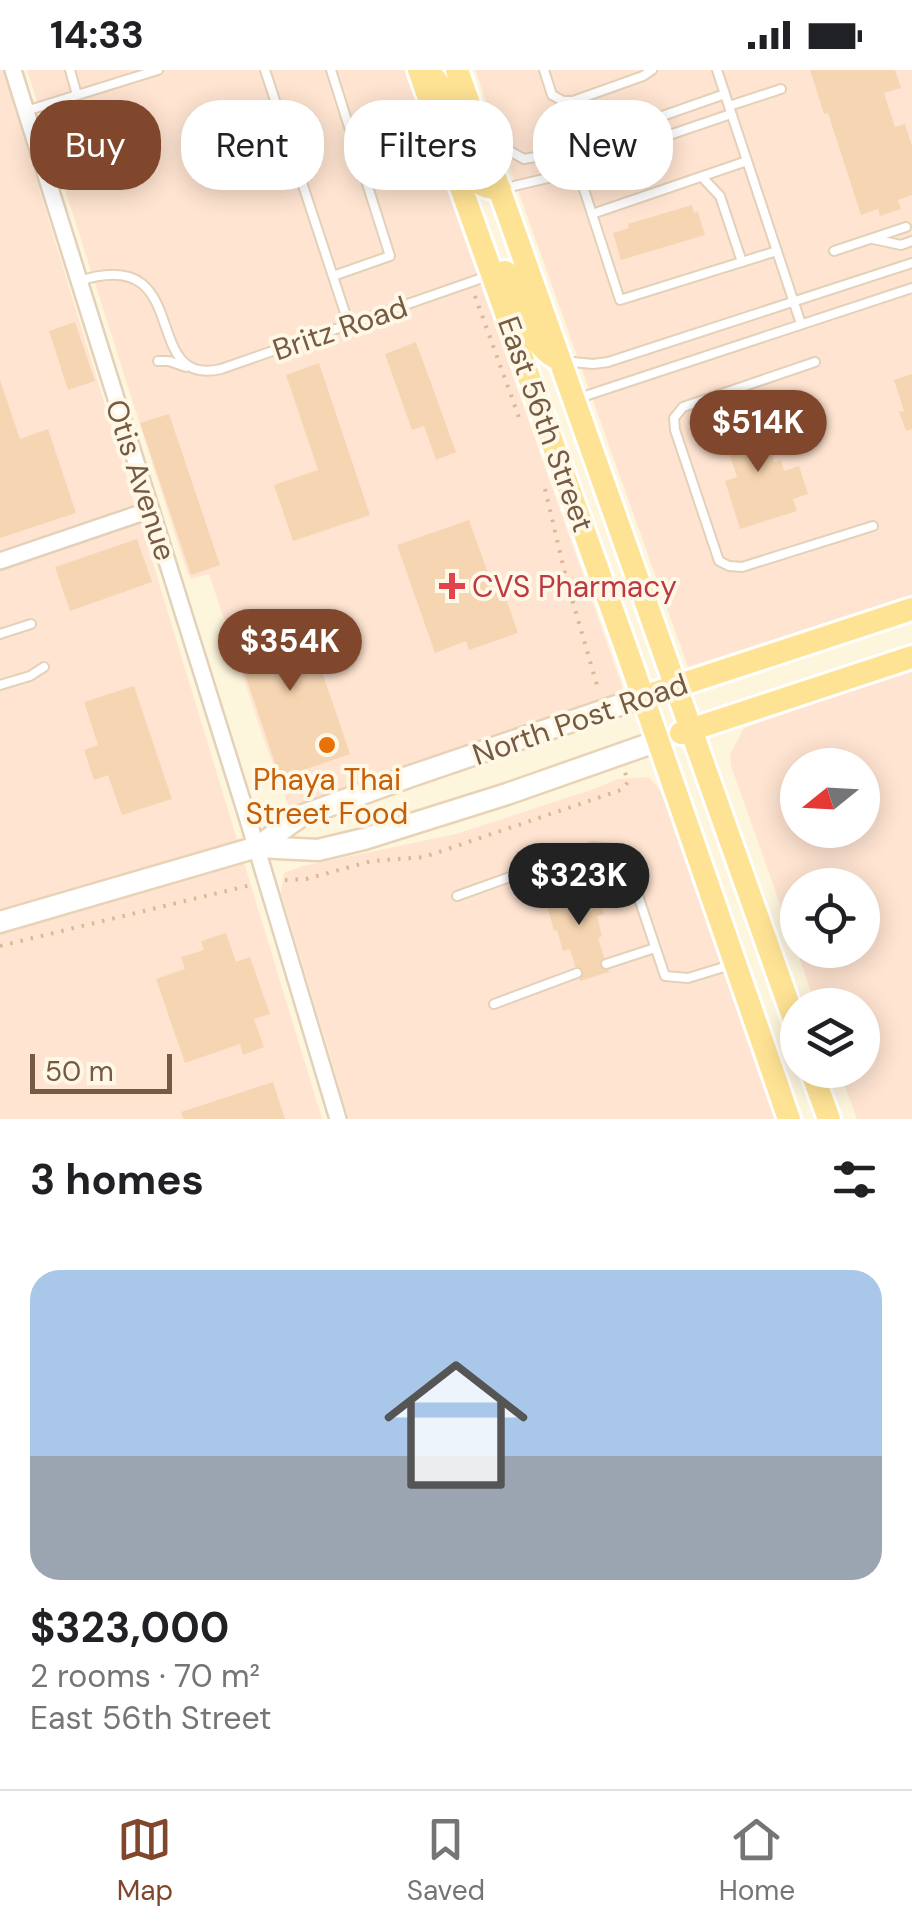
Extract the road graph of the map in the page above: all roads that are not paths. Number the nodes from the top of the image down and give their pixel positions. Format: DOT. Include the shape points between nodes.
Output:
graph roads {
  1 [pos="13,70"];
  2 [pos="70,70"];
  3 [pos="158,70"];
  4 [pos="265,70"];
  5 [pos="331,70"];
  6 [pos="418,70"];
  7 [pos="426,70"];
  8 [pos="457,70"];
  9 [pos="544,70"];
  10 [pos="652,70"];
  11 [pos="717,70"];
  12 [pos="781,89"];
  13 [pos="725,94"];
  14 [pos="78,95"];
  15 [pos="447,100"];
  16 [pos="468,100"];
  17 [pos="730,110"];
  18 [pos="26,111"];
  19 [pos="673,132"];
  20 [pos="513,152"];
  21 [pos="747,161"];
  22 [pos="702,177"];
  23 [pos="500,190"];
  24 [pos="584,190"];
  25 [pos="592,214"];
  26 [pos="906,227"];
  27 [pos="873,239"];
  28 [pos="912,241"];
  29 [pos="777,251"];
  30 [pos="834,251"];
  31 [pos="742,262"];
  32 [pos="912,262"];
  33 [pos="333,276"];
  34 [pos="481,279"];
  35 [pos="79,281"];
  36 [pos="912,288"];
  37 [pos="793,300"];
  38 [pos="802,324"];
  39 [pos="349,325"];
  40 [pos="158,361"];
  41 [pos="561,361"];
  42 [pos="815,362"];
  43 [pos="186,367"];
  44 [pos="575,400"];
  45 [pos="150,510"];
  46 [pos="873,526"];
  47 [pos="0,561"];
  48 [pos="912,609"];
  49 [pos="31,624"];
  50 [pos="0,634"];
  51 [pos="912,657"];
  52 [pos="44,666"];
  53 [pos="0,686"];
  54 [pos="677,686"];
  55 [pos="643,697"];
  56 [pos="692,728"];
  57 [pos="658,740"];
  58 [pos="257,847"];
  59 [pos="457,896"];
  60 [pos="0,922"];
  61 [pos="656,948"];
  62 [pos="606,964"];
  63 [pos="735,964"];
  64 [pos="577,973"];
  65 [pos="783,988"];
  66 [pos="494,1004"];
  67 [pos="818,1088"];
  68 [pos="338,1119"];
  69 [pos="789,1119"];
  70 [pos="829,1119"];
  1 -- 18 [label="street, Otis Avenue"];
  2 -- 14 [label="lane"];
  3 -- 14 [label="lane"];
  4 -- 33 [label="lane"];
  5 -- 33 [label="lane" via="390,256"];
  6 -- 34 [label="main road, East 56th Street"];
  7 -- 15 [label="main road"];
  8 -- 16 [label="main road, East 56th Street"];
  9 -- 10 [label="lane" via="552,95 573,101"];
  11 -- 13 [label="lane"];
  12 -- 17 [label="lane"];
  13 -- 17 [label="lane"];
  13 -- 20 [label="lane" via="541,156"];
  14 -- 18 [label="lane"];
  17 -- 19 [label="lane"];
  17 -- 21 [label="lane"];
  18 -- 35 [label="street, Otis Avenue"];
  21 -- 22 [label="lane"];
  21 -- 29 [label="lane"];
  22 -- 25 [label="lane"];
  22 -- 31 [label="lane" via="720,196"];
  23 -- 41 [label="main road, East 56th Street"];
  24 -- 25 [label="lane"];
  25 -- 31 [label="lane" via="620,300"];
  26 -- 27 [label="lane"];
  27 -- 28 [label="lane" via="900,246"];
  27 -- 30 [label="lane"];
  29 -- 31 [label="lane"];
  29 -- 37 [label="lane"];
  32 -- 37 [label="lane"];
  33 -- 39 [label="lane"];
  34 -- 39 [label="lane, Britz Road"];
  34 -- 41 [label="main road" via="505,272 512,277 536,340"];
  34 -- 55 [label="main road, East 56th Street"];
  35 -- 43 [label="lane" via="115,274 142,282"];
  35 -- 45 [label="street, Otis Avenue"];
  36 -- 38 [label="lane"];
  37 -- 38 [label="lane"];
  37 -- 41 [label="lane" via="608,362"];
  38 -- 44 [label="lane"];
  39 -- 43 [label="lane, Britz Road" via="221,370"];
  40 -- 43 [label="lane, Britz Road"];
  41 -- 44 [label="main road, East 56th Street"];
  42 -- 46 [label="lane" via="682,407 674,418 719,561 742,568"];
  44 -- 54 [label="main road, East 56th Street"];
  45 -- 47 [label="street"];
  45 -- 58 [label="street, Otis Avenue"];
  48 -- 54 [label="main road, North Post Road"];
  49 -- 50 [label="lane"];
  51 -- 56 [label="main road, North Post Road"];
  52 -- 53 [label="lane"];
  54 -- 55 [label="main road, North Post Road"];
  54 -- 56 [label="main road, East 56th Street"];
  55 -- 57 [label="main road, East 56th Street"];
  55 -- 58 [label="street, North Post Road" via="352,796 301,816"];
  56 -- 57 [label="main road, North Post Road"];
  56 -- 65 [label="main road, East 56th Street"];
  57 -- 58 [label="street, North Post Road" via="364,839 318,850"];
  57 -- 63 [label="main road, East 56th Street"];
  58 -- 60 [label="street, North Post Road"];
  58 -- 68 [label="street, Otis Avenue"];
  59 -- 61 [label="lane" via="593,847 614,848 627,863"];
  61 -- 62 [label="lane"];
  61 -- 63 [label="lane" via="665,976 688,978"];
  63 -- 69 [label="main road, East 56th Street"];
  64 -- 66 [label="lane"];
  67 -- 70 [label="main road"];
}
